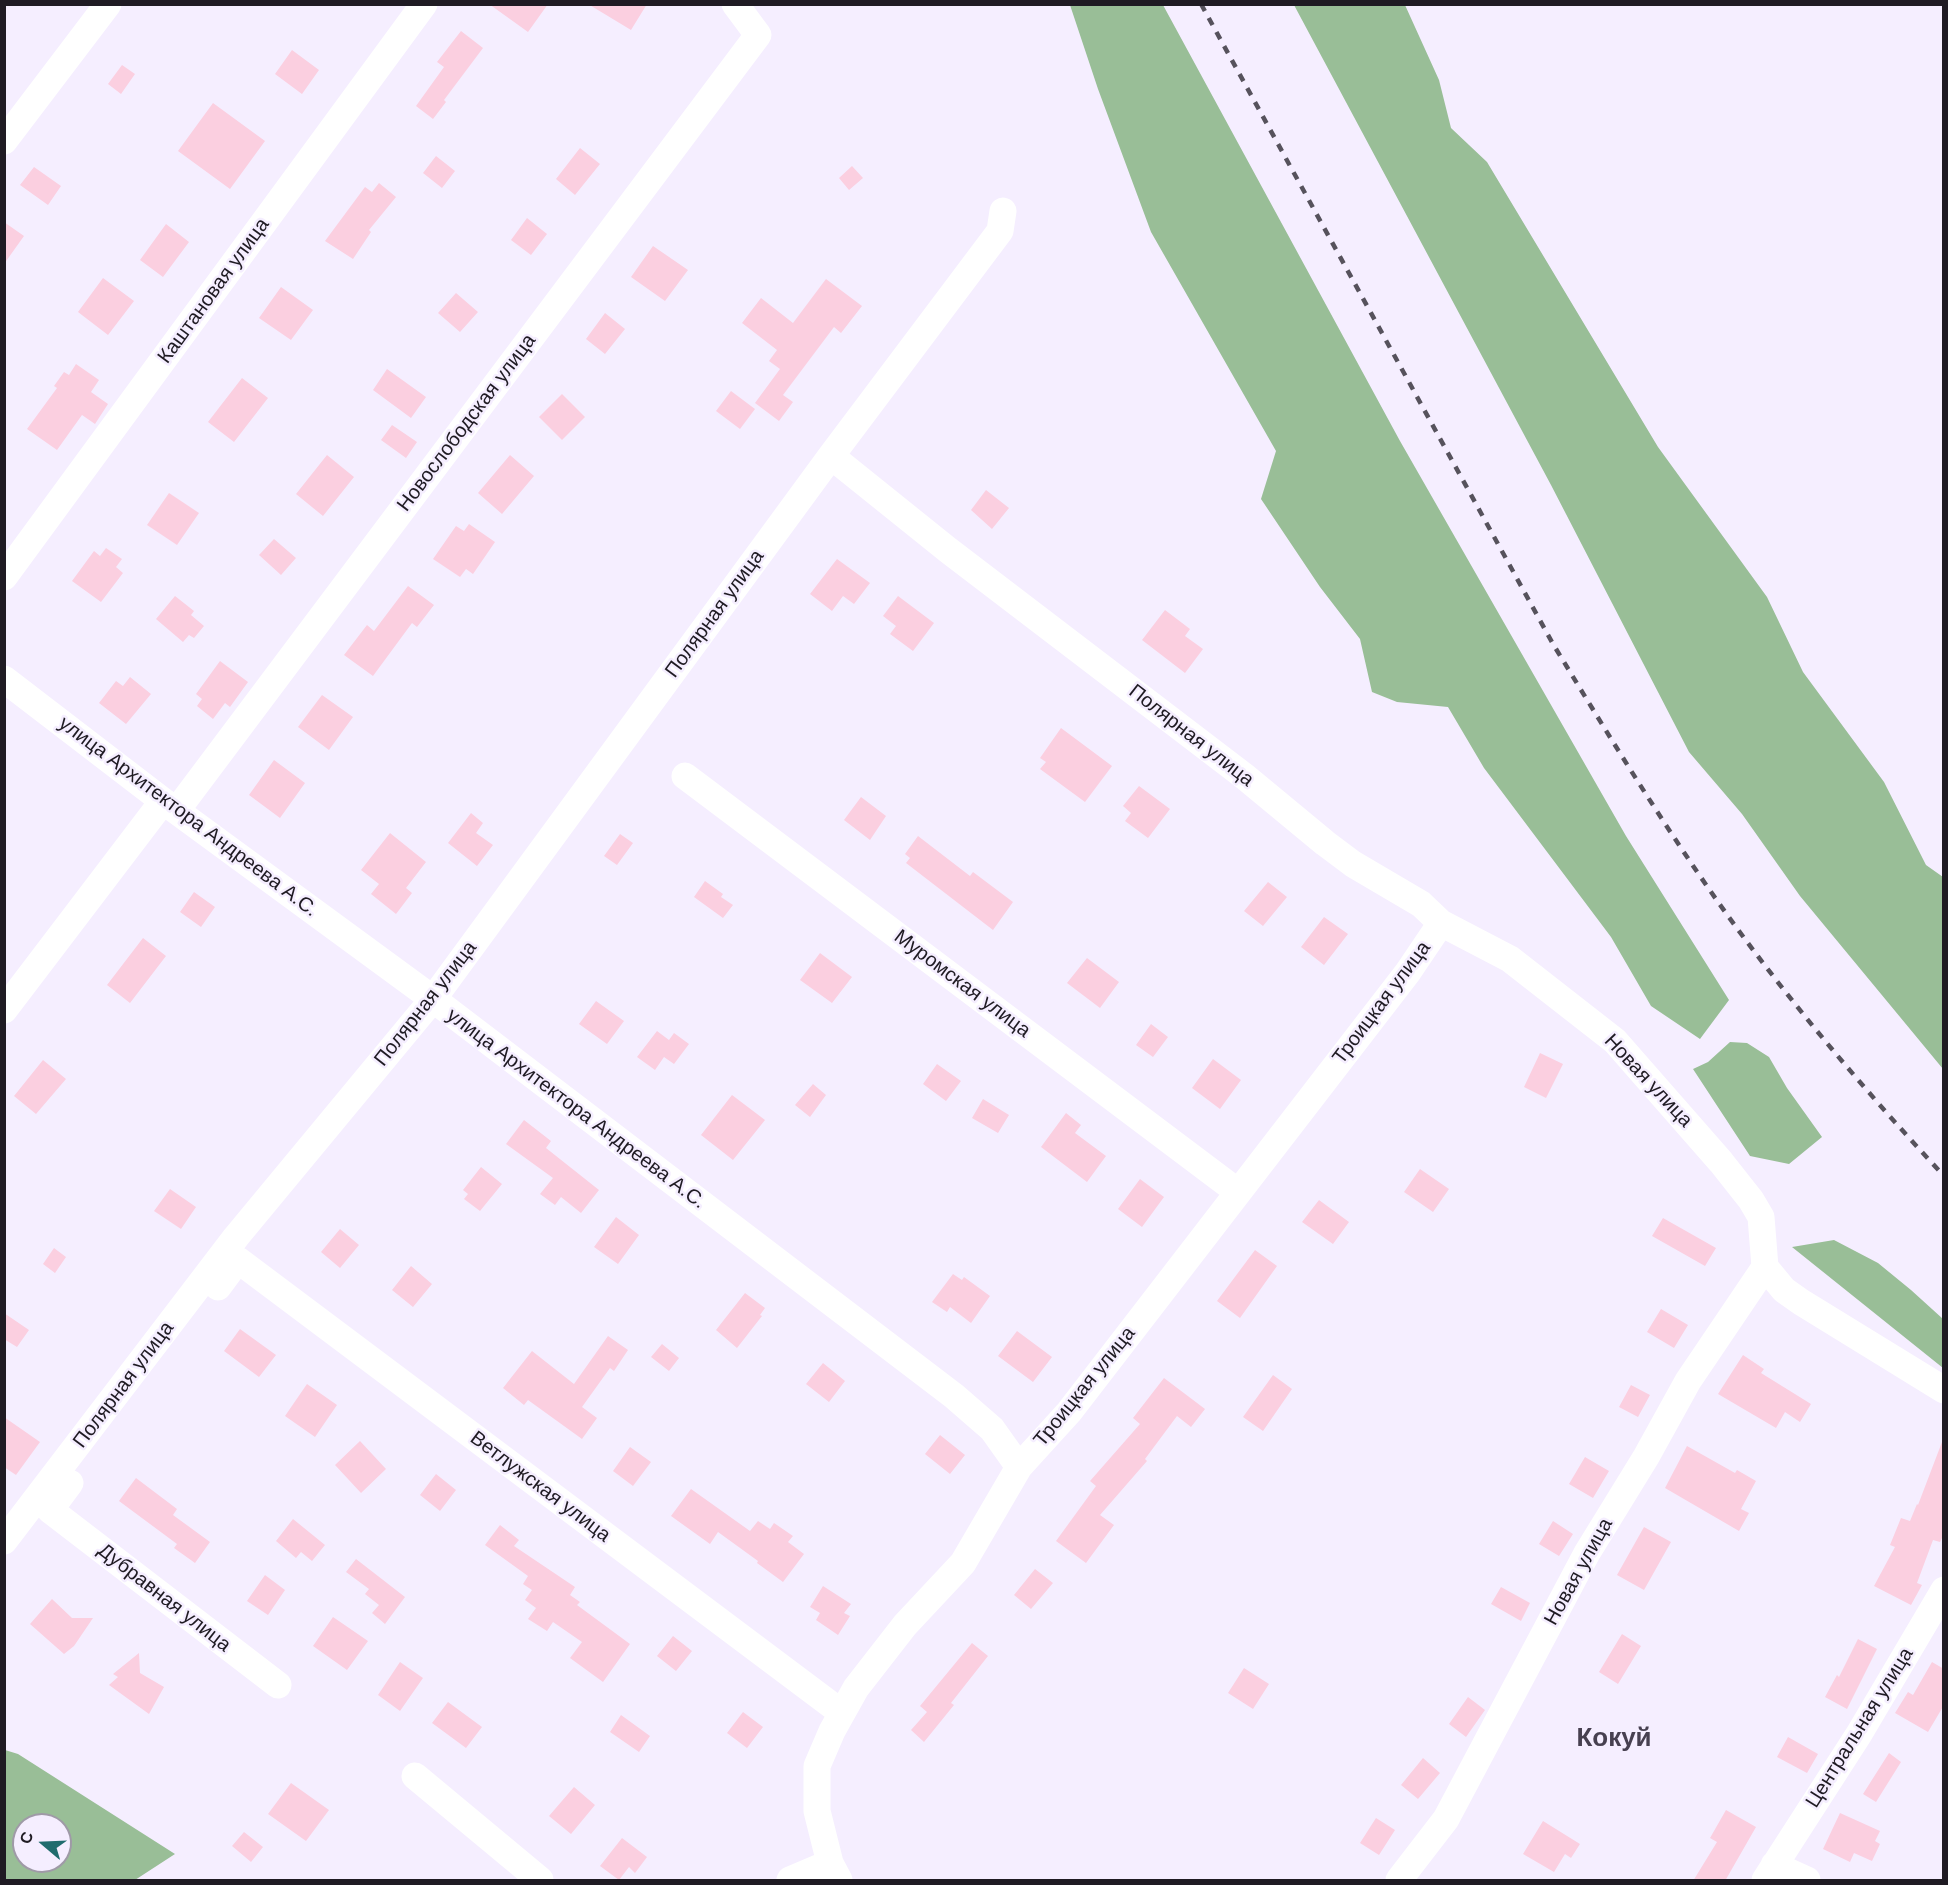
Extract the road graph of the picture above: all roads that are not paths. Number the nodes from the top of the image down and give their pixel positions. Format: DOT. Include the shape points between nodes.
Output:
graph roads {
  1 [pos="108,4"];
  2 [pos="424,4"];
  3 [pos="735,4"];
  4 [pos="4,141"];
  5 [pos="1003,211"];
  6 [pos="831,456"];
  7 [pos="4,577"];
  8 [pos="4,679"];
  9 [pos="686,776"];
  10 [pos="170,806"];
  11 [pos="1441,923"];
  12 [pos="433,999"];
  13 [pos="4,1010"];
  14 [pos="1238,1192"];
  15 [pos="238,1260"];
  16 [pos="1765,1267"];
  17 [pos="1944,1390"];
  18 [pos="1019,1467"];
  19 [pos="50,1510"];
  20 [pos="4,1540"];
  21 [pos="1944,1590"];
  22 [pos="278,1685"];
  23 [pos="842,1713"];
  24 [pos="415,1776"];
  25 [pos="835,1872"];
  26 [pos="1770,1873"];
  27 [pos="540,1881"];
  28 [pos="790,1881"];
  29 [pos="1399,1881"];
  30 [pos="1807,1881"];
  1 -- 4 [label="street"];
  2 -- 7 [label="street, Каштановая улица"];
  3 -- 10 [label="street, Новослободская улица" via="758,35"];
  5 -- 6 [label="street, Полярная улица" via="1000,231"];
  6 -- 11 [label="street, Полярная улица" via="1325,843 1421,904"];
  6 -- 12 [label="street, Полярная улица"];
  8 -- 10 [label="street, улица Архитектора Андреева А.С."];
  9 -- 14 [label="street, Муромская улица"];
  10 -- 12 [label="street, улица Архитектора Андреева А.С."];
  10 -- 13 [label="street, Новослободская улица"];
  11 -- 14 [label="street, Троицкая улица" via="1408,972"];
  11 -- 16 [label="street, Новая улица" via="1510,959 1615,1041 1751,1200 1761,1217"];
  12 -- 18 [label="street, улица Архитектора Андреева А.С." via="954,1396 992,1429"];
  12 -- 20 [label="street, Полярная улица" via="236,1237"];
  14 -- 18 [label="street, Троицкая улица" via="1069,1412"];
  15 -- 19 [label="street, Полярная улица"];
  15 -- 23 [label="street, Ветлужская улица"];
  16 -- 17 [label="street" via="1784,1290 1801,1302"];
  16 -- 29 [label="street, Новая улица" via="1688,1381 1587,1553 1446,1819"];
  18 -- 23 [label="street, Троицкая улица" via="963,1563 905,1625"];
  19 -- 22 [label="street, Дубравная улица"];
  21 -- 26 [label="street, Центральная улица" via="1859,1734"];
  23 -- 25 [label="street, Троицкая улица" via="817,1766 817,1811"];
  24 -- 27 [label="street"];
  25 -- 28 [label="street"];
  26 -- 30 [label="street, Центральная улица"];
}
